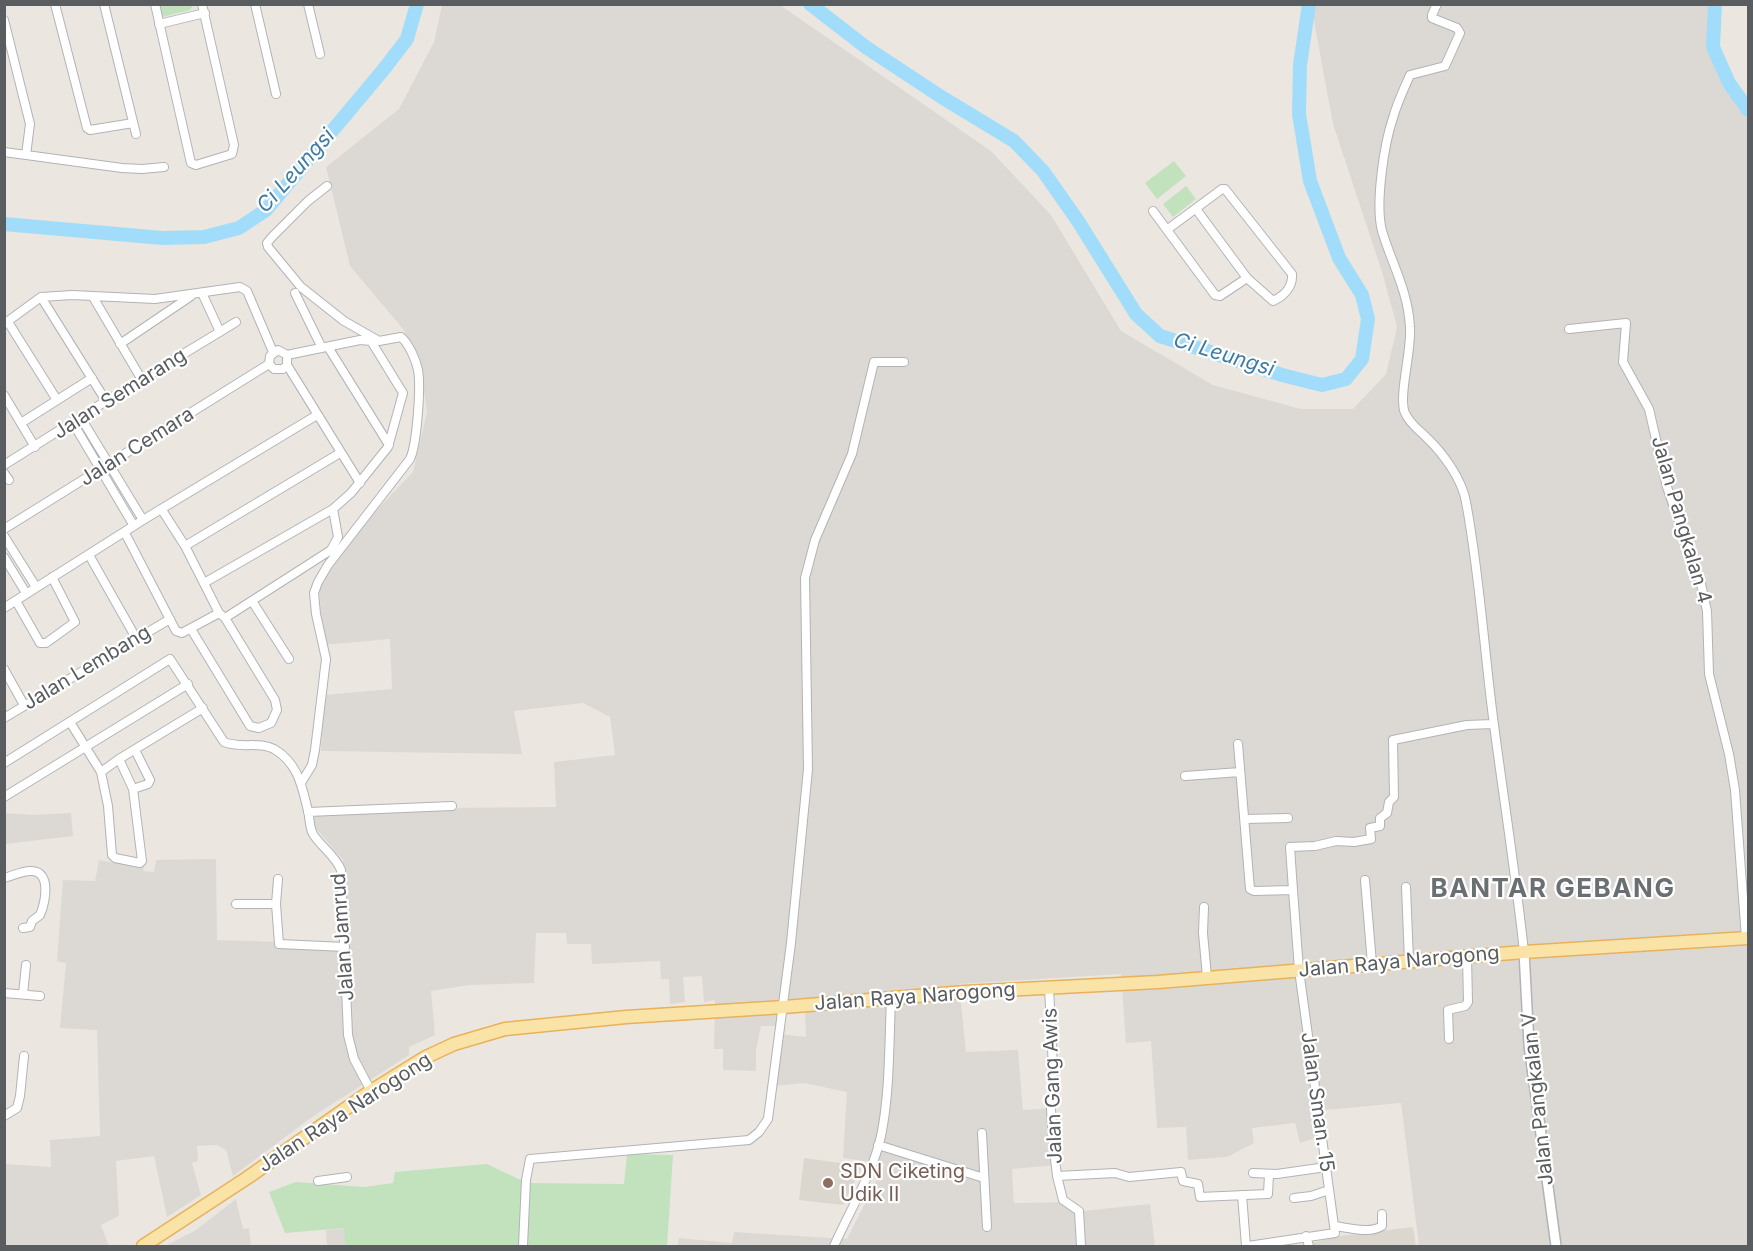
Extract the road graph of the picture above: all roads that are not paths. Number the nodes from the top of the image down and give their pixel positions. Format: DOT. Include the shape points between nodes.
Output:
graph roads {
  1 [pos="55,4"];
  2 [pos="104,4"];
  3 [pos="155,4"];
  4 [pos="202,4"];
  5 [pos="255,4"];
  6 [pos="308,4"];
  7 [pos="1437,4"];
  8 [pos="205,13"];
  9 [pos="4,20"];
  10 [pos="159,24"];
  11 [pos="320,54"];
  12 [pos="276,94"];
  13 [pos="133,123"];
  14 [pos="136,134"];
  15 [pos="4,152"];
  16 [pos="26,155"];
  17 [pos="164,167"];
  18 [pos="327,186"];
  19 [pos="1196,209"];
  20 [pos="1153,211"];
  21 [pos="1168,229"];
  22 [pos="1247,278"];
  23 [pos="295,293"];
  24 [pos="198,294"];
  25 [pos="40,297"];
  26 [pos="93,297"];
  27 [pos="236,322"];
  28 [pos="6,323"];
  29 [pos="1569,329"];
  30 [pos="220,332"];
  31 [pos="120,344"];
  32 [pos="325,348"];
  33 [pos="273,352"];
  34 [pos="287,355"];
  35 [pos="904,362"];
  36 [pos="269,364"];
  37 [pos="287,365"];
  38 [pos="92,378"];
  39 [pos="142,380"];
  40 [pos="4,396"];
  41 [pos="57,400"];
  42 [pos="106,401"];
  43 [pos="317,415"];
  44 [pos="77,421"];
  45 [pos="21,423"];
  46 [pos="389,445"];
  47 [pos="35,447"];
  48 [pos="340,453"];
  49 [pos="4,465"];
  50 [pos="105,467"];
  51 [pos="360,483"];
  52 [pos="333,508"];
  53 [pos="162,510"];
  54 [pos="143,520"];
  55 [pos="134,526"];
  56 [pos="4,529"];
  57 [pos="124,533"];
  58 [pos="4,536"];
  59 [pos="185,546"];
  60 [pos="89,555"];
  61 [pos="4,557"];
  62 [pos="52,577"];
  63 [pos="204,583"];
  64 [pos="36,587"];
  65 [pos="26,593"];
  66 [pos="16,601"];
  67 [pos="252,601"];
  68 [pos="4,608"];
  69 [pos="222,615"];
  70 [pos="170,619"];
  71 [pos="191,629"];
  72 [pos="136,638"];
  73 [pos="289,659"];
  74 [pos="4,669"];
  75 [pos="188,684"];
  76 [pos="24,705"];
  77 [pos="203,708"];
  78 [pos="4,718"];
  79 [pos="70,722"];
  80 [pos="1493,724"];
  81 [pos="1238,744"];
  82 [pos="86,748"];
  83 [pos="136,752"];
  84 [pos="119,759"];
  85 [pos="4,763"];
  86 [pos="101,772"];
  87 [pos="1240,772"];
  88 [pos="1185,776"];
  89 [pos="301,783"];
  90 [pos="133,789"];
  91 [pos="4,797"];
  92 [pos="452,806"];
  93 [pos="308,812"];
  94 [pos="1288,818"];
  95 [pos="1245,819"];
  96 [pos="4,878"];
  97 [pos="278,879"];
  98 [pos="1365,880"];
  99 [pos="1406,887"];
  100 [pos="1293,890"];
  101 [pos="236,904"];
  102 [pos="276,904"];
  103 [pos="1204,907"];
  104 [pos="23,928"];
  105 [pos="1747,938"];
  106 [pos="345,947"];
  107 [pos="1524,952"];
  108 [pos="1467,957"];
  109 [pos="1409,961"];
  110 [pos="1372,964"];
  111 [pos="26,965"];
  112 [pos="1299,970"];
  113 [pos="1207,977"];
  114 [pos="1049,988"];
  115 [pos="4,993"];
  116 [pos="23,994"];
  117 [pos="40,996"];
  118 [pos="891,999"];
  119 [pos="784,1007"];
  120 [pos="1449,1039"];
  121 [pos="24,1056"];
  122 [pos="371,1091"];
  123 [pos="4,1116"];
  124 [pos="982,1133"];
  125 [pos="878,1145"];
  126 [pos="1326,1167"];
  127 [pos="1253,1173"];
  128 [pos="1269,1174"];
  129 [pos="1057,1176"];
  130 [pos="347,1177"];
  131 [pos="984,1178"];
  132 [pos="318,1181"];
  133 [pos="1329,1190"];
  134 [pos="1242,1195"];
  135 [pos="1294,1198"];
  136 [pos="1382,1214"];
  137 [pos="987,1227"];
  138 [pos="1335,1230"];
  139 [pos="1306,1236"];
  140 [pos="143,1246"];
  141 [pos="523,1246"];
  142 [pos="834,1246"];
  143 [pos="1081,1246"];
  144 [pos="1247,1246"];
  145 [pos="1258,1246"];
  146 [pos="1309,1246"];
  147 [pos="1556,1246"];
  1 -- 13 [label="street" via="87,128"];
  2 -- 13 [label="street"];
  3 -- 10 [label="street"];
  4 -- 8 [label="street"];
  5 -- 12 [label="street"];
  6 -- 11 [label="street"];
  7 -- 80 [label="street" via="1432,18 1460,33 1445,66 1410,75 1389,131 1380,212 1382,230 1404,288 1410,325 1402,399 1405,412 1457,478 1466,499"];
  8 -- 10 [label="street"];
  8 -- 10 [label="street" via="234,148 232,154 196,165 191,163"];
  9 -- 16 [label="street" via="30,124"];
  13 -- 14 [label="street"];
  15 -- 16 [label="street"];
  16 -- 17 [label="street" via="122,168"];
  18 -- 89 [label="street" via="272,237 268,248 301,287 344,321 379,341 401,337 419,375 415,442 410,459 318,582 314,602 325,665 312,765"];
  19 -- 21 [label="street"];
  19 -- 22 [label="street"];
  19 -- 22 [label="street" via="1226,189 1292,274 1290,287 1273,302"];
  20 -- 21 [label="street"];
  21 -- 22 [label="street" via="1215,295 1220,296"];
  23 -- 32 [label="street"];
  24 -- 26 [label="street" via="155,299"];
  24 -- 30 [label="street"];
  24 -- 31 [label="street"];
  24 -- 33 [label="street" via="246,289"];
  25 -- 26 [label="street"];
  25 -- 28 [label="street"];
  25 -- 38 [label="street"];
  26 -- 31 [label="street"];
  27 -- 30 [label="street, Jalan Semarang"];
  28 -- 41 [label="street"];
  29 -- 105 [label="street, Jalan Pangkalan 4" via="1626,323 1623,362 1649,410 1667,488 1707,611 1709,674 1735,790"];
  30 -- 39 [label="street, Jalan Semarang"];
  31 -- 39 [label="street"];
  32 -- 34 [label="street"];
  32 -- 46 [label="street"];
  32 -- 46 [label="street" via="366,339 374,343 403,393"];
  33 -- 34 [label="street" via="278,350"];
  33 -- 36 [label="street"];
  34 -- 37 [label="street"];
  35 -- 119 [label="street" via="874,362 852,454 815,540 806,578 808,769"];
  36 -- 37 [label="street" via="279,370"];
  36 -- 50 [label="street, Jalan Cemara"];
  37 -- 43 [label="street"];
  38 -- 41 [label="street"];
  38 -- 42 [label="street"];
  39 -- 42 [label="street, Jalan Semarang"];
  40 -- 45 [label="street"];
  41 -- 45 [label="street"];
  42 -- 44 [label="street, Jalan Semarang"];
  43 -- 48 [label="street"];
  43 -- 53 [label="street"];
  44 -- 47 [label="street, Jalan Semarang"];
  44 -- 50 [label="street"];
  45 -- 47 [label="street"];
  46 -- 51 [label="street"];
  47 -- 49 [label="street, Jalan Semarang"];
  48 -- 51 [label="street"];
  48 -- 59 [label="street"];
  50 -- 54 [label="street"];
  50 -- 55 [label="street"];
  50 -- 56 [label="street, Jalan Cemara"];
  51 -- 52 [label="street"];
  52 -- 63 [label="street"];
  52 -- 67 [label="street" via="338,537 331,550"];
  53 -- 54 [label="street"];
  53 -- 59 [label="street"];
  54 -- 55 [label="street"];
  55 -- 57 [label="street"];
  57 -- 60 [label="street"];
  57 -- 70 [label="street"];
  58 -- 64 [label="street"];
  59 -- 63 [label="street"];
  60 -- 62 [label="street"];
  60 -- 72 [label="street"];
  61 -- 65 [label="street"];
  62 -- 64 [label="street"];
  62 -- 66 [label="street" via="75,622 55,637 40,643"];
  63 -- 69 [label="street"];
  64 -- 65 [label="street"];
  65 -- 66 [label="street"];
  66 -- 68 [label="street"];
  67 -- 69 [label="street"];
  67 -- 73 [label="street"];
  69 -- 71 [label="street"];
  69 -- 71 [label="street" via="275,700 277,710 271,723 259,728 250,726"];
  70 -- 71 [label="street" via="179,633"];
  70 -- 72 [label="street, Jalan Lembang"];
  72 -- 76 [label="street, Jalan Lembang"];
  74 -- 76 [label="street"];
  75 -- 77 [label="street, Jalan Jamrud"];
  75 -- 79 [label="street, Jalan Jamrud" via="170,659"];
  75 -- 82 [label="street"];
  76 -- 78 [label="street, Jalan Lembang"];
  77 -- 84 [label="street"];
  77 -- 89 [label="street, Jalan Jamrud" via="224,742 274,750 296,768"];
  79 -- 82 [label="street"];
  79 -- 85 [label="street, Jalan Jamrud"];
  80 -- 100 [label="street, Jalan Sman. 15" via="1467,725 1393,740 1394,797 1387,813 1380,818 1380,826 1370,828 1371,839 1290,847"];
  80 -- 107 [label="street"];
  81 -- 87 [label="street"];
  82 -- 86 [label="street"];
  82 -- 91 [label="street"];
  83 -- 90 [label="street" via="150,780"];
  84 -- 86 [label="street"];
  84 -- 90 [label="street"];
  86 -- 90 [label="street" via="112,855 140,863"];
  87 -- 88 [label="street"];
  87 -- 95 [label="street"];
  89 -- 93 [label="street, Jalan Jamrud"];
  92 -- 93 [label="street"];
  93 -- 106 [label="street, Jalan Jamrud" via="312,832 341,870"];
  94 -- 95 [label="street"];
  95 -- 100 [label="street" via="1250,889"];
  96 -- 104 [label="street" via="31,870 43,877 45,891 40,915 30,927"];
  97 -- 102 [label="street"];
  98 -- 110 [label="street"];
  99 -- 109 [label="street"];
  100 -- 112 [label="street, Jalan Sman. 15"];
  101 -- 102 [label="street"];
  102 -- 106 [label="street" via="279,944"];
  103 -- 113 [label="street"];
  105 -- 107 [label="main road, Jalan Raya Narogong"];
  106 -- 122 [label="street, Jalan Jamrud" via="348,1035 354,1059"];
  107 -- 108 [label="main road, Jalan Raya Narogong"];
  107 -- 147 [label="street, Jalan Pangkalan V" via="1529,1045"];
  108 -- 109 [label="main road, Jalan Raya Narogong"];
  108 -- 120 [label="street" via="1468,1002 1450,1008 1447,1013"];
  109 -- 110 [label="main road, Jalan Raya Narogong"];
  110 -- 112 [label="main road, Jalan Raya Narogong"];
  111 -- 116 [label="street"];
  112 -- 113 [label="main road, Jalan Raya Narogong"];
  112 -- 126 [label="street, Jalan Sman. 15"];
  113 -- 114 [label="main road, Jalan Raya Narogong"];
  114 -- 118 [label="main road, Jalan Raya Narogong"];
  114 -- 129 [label="street, Jalan Gang Awis" via="1048,1058 1054,1088 1052,1120"];
  115 -- 116 [label="street"];
  116 -- 117 [label="street"];
  118 -- 119 [label="main road, Jalan Raya Narogong"];
  118 -- 125 [label="street" via="888,1072"];
  119 -- 122 [label="main road, Jalan Raya Narogong" via="505,1029 454,1044"];
  119 -- 141 [label="street" via="768,1119 759,1132 749,1140 530,1159"];
  121 -- 123 [label="street" via="17,1108"];
  122 -- 140 [label="main road, Jalan Raya Narogong"];
  124 -- 131 [label="street"];
  125 -- 131 [label="street"];
  125 -- 142 [label="street"];
  126 -- 128 [label="street"];
  126 -- 133 [label="street, Jalan Sman. 15"];
  127 -- 128 [label="street"];
  128 -- 134 [label="street" via="1268,1194"];
  129 -- 134 [label="street" via="1115,1173 1129,1177 1181,1172 1183,1181 1198,1184 1200,1197"];
  129 -- 143 [label="street, Jalan Gang Awis" via="1063,1200 1079,1211"];
  130 -- 132 [label="street"];
  131 -- 137 [label="street"];
  133 -- 135 [label="street"];
  133 -- 138 [label="street, Jalan Sman. 15"];
  134 -- 144 [label="street"];
  136 -- 138 [label="street" via="1382,1226 1377,1229"];
  138 -- 139 [label="street"];
  139 -- 145 [label="street"];
  139 -- 146 [label="street"];
  144 -- 145 [label="street"];
}
